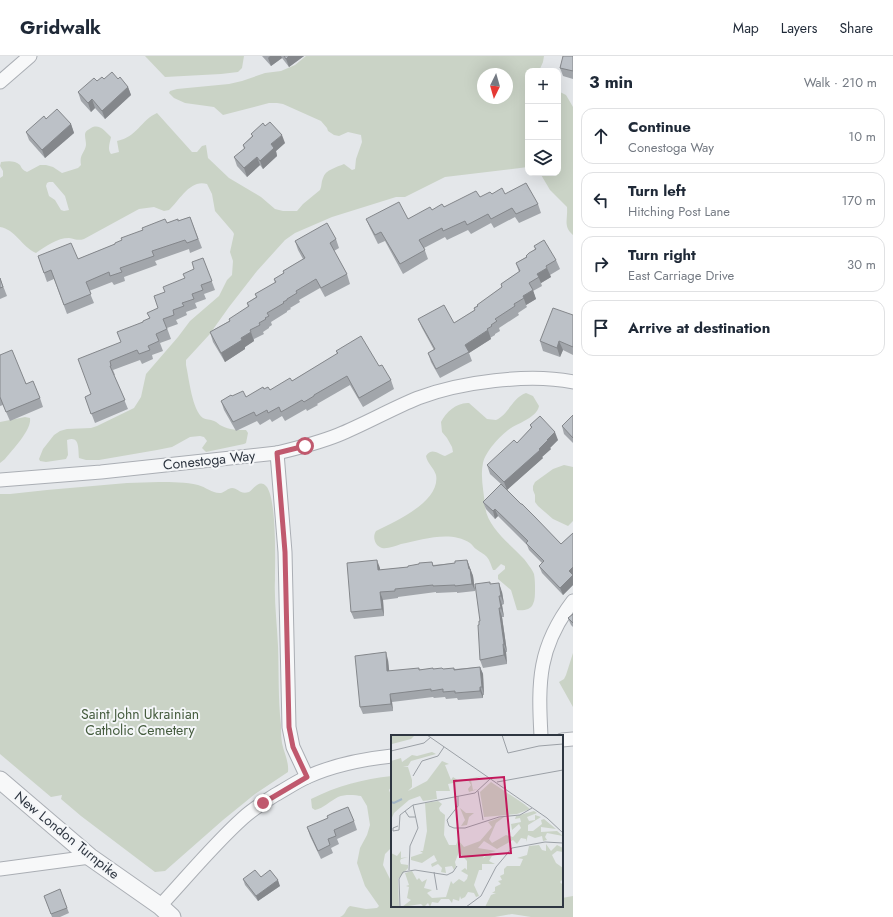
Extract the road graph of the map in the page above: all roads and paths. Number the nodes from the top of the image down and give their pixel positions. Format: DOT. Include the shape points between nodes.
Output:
graph roads {
  1 [pos="30,56"];
  2 [pos="0,82"];
  3 [pos="573,382"];
  4 [pos="277,453"];
  5 [pos="0,480"];
  6 [pos="573,600"];
  7 [pos="541,735"];
  8 [pos="573,739"];
  9 [pos="563,740"];
  10 [pos="391,756"];
  11 [pos="307,777"];
  12 [pos="0,780"];
  13 [pos="90,857"];
  14 [pos="0,869"];
  15 [pos="166,912"];
  1 -- 2 [label="street"];
  3 -- 4 [label="street, Conestoga Way" via="525,379 490,381 447,389 419,398 337,436"];
  4 -- 5 [label="street, Conestoga Way"];
  4 -- 11 [label="street" via="285,552 289,727 293,747"];
  6 -- 7 [label="street" via="552,633 543,658 539,698"];
  8 -- 9 [label="street"];
  10 -- 11 [label="street" via="342,765"];
  11 -- 15 [label="street" via="244,817 212,849"];
  12 -- 13 [label="street, New London Turnpike"];
  13 -- 14 [label="street"];
  13 -- 15 [label="street, New London Turnpike"];
}
